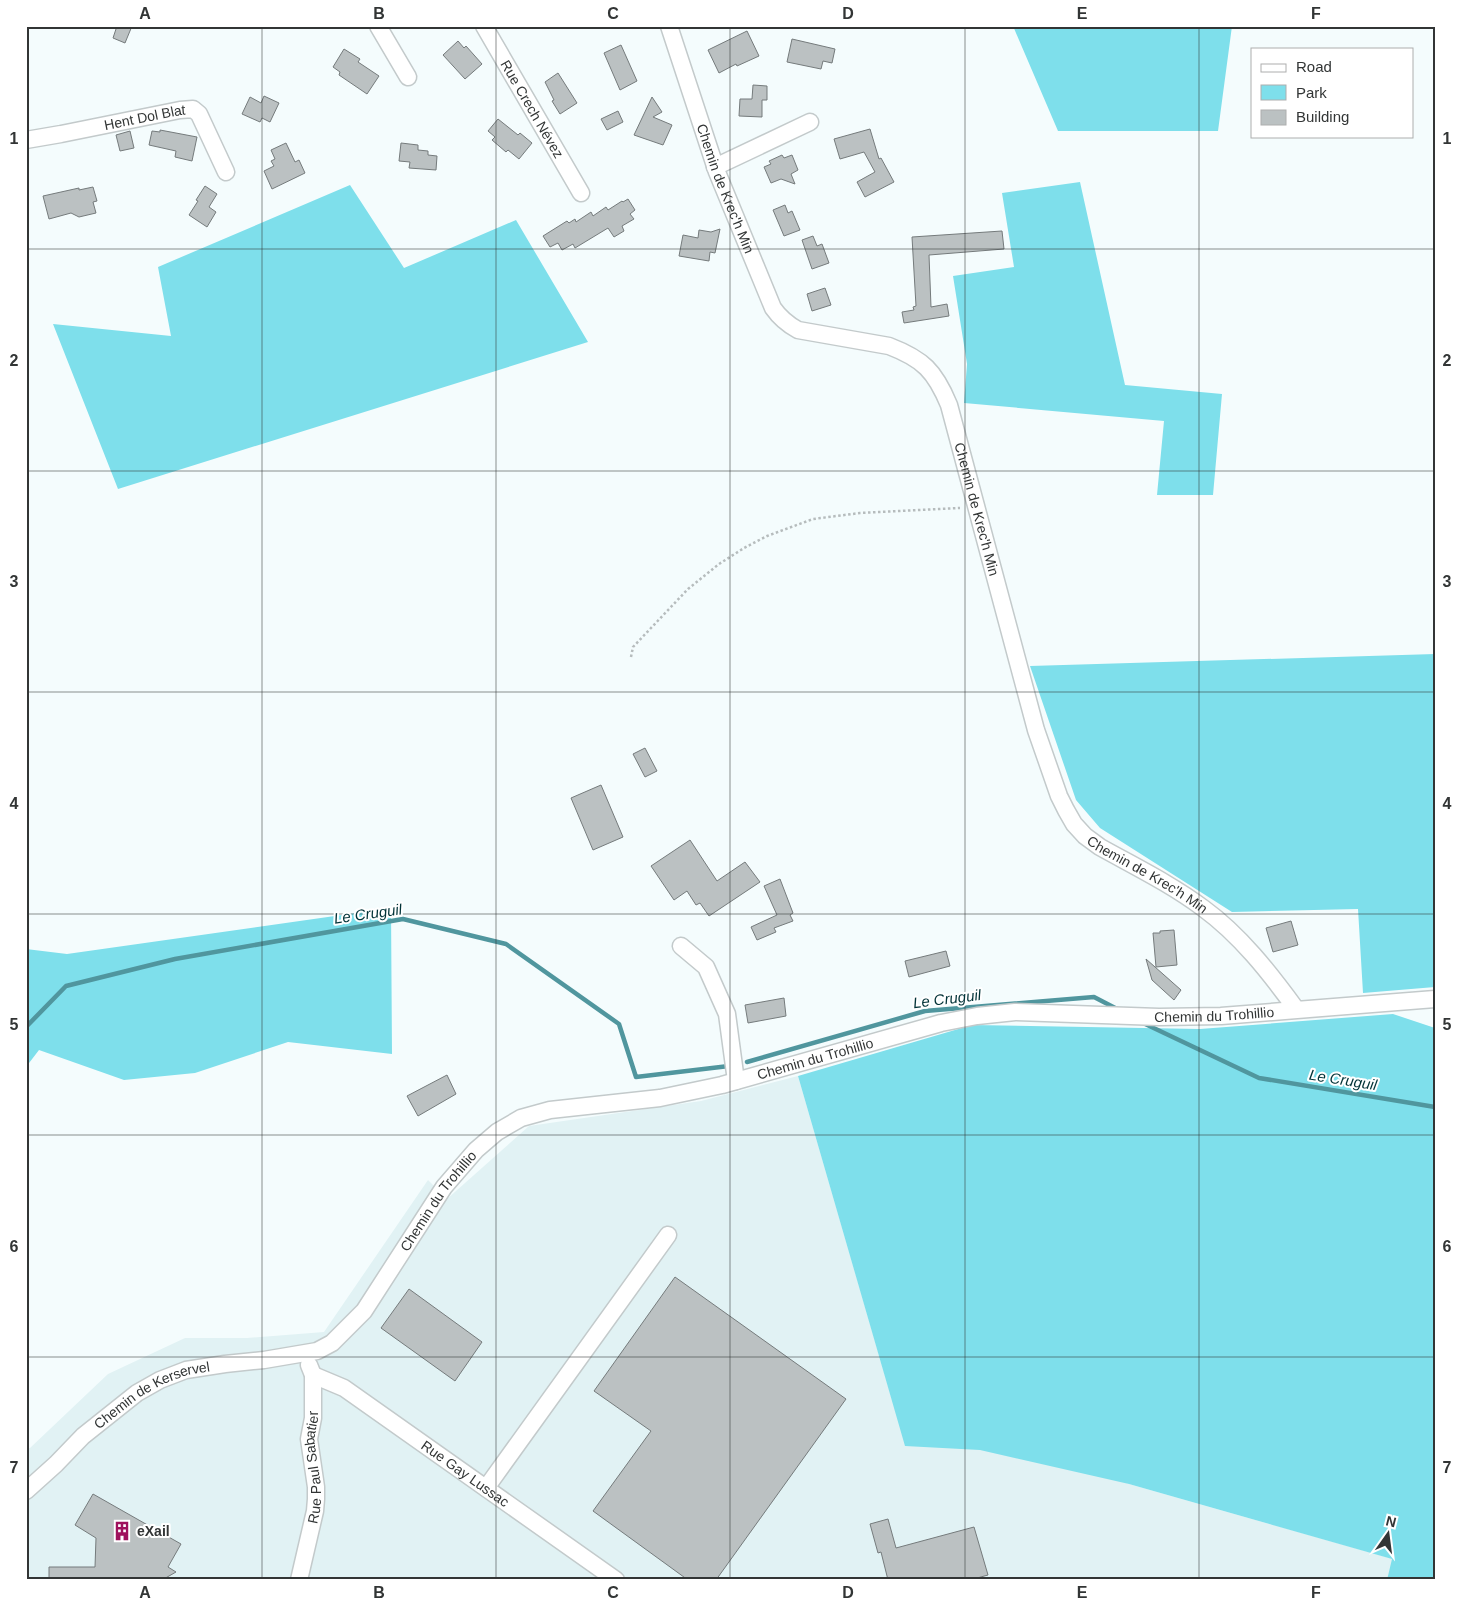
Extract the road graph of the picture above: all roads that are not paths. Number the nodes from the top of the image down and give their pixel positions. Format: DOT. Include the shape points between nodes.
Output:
graph roads {
  1 [pos="378,26"];
  2 [pos="484,26"];
  3 [pos="669,26"];
  4 [pos="408,77"];
  5 [pos="810,122"];
  6 [pos="26,140"];
  7 [pos="715,167"];
  8 [pos="226,172"];
  9 [pos="581,193"];
  10 [pos="681,946"];
  11 [pos="1435,999"];
  12 [pos="1296,1009"];
  13 [pos="736,1081"];
  14 [pos="668,1235"];
  15 [pos="306,1354"];
  16 [pos="313,1375"];
  17 [pos="486,1488"];
  18 [pos="26,1491"];
  19 [pos="612,1578"];
  20 [pos="299,1580"];
  1 -- 4 [label="street"];
  2 -- 9 [label="street, Rue Crech Névez"];
  3 -- 7 [label="street, Chemin de Krec'h Min"];
  5 -- 7 [label="street"];
  6 -- 8 [label="street, Hent Dol Blat" via="192,109 199,114"];
  7 -- 12 [label="street, Chemin de Krec'h Min" via="779,317 798,330 889,346 914,357 941,385 1036,730 1059,796 1074,824 1100,847 1202,907 1231,931 1272,976"];
  10 -- 13 [label="street" via="706,966 727,1014"];
  11 -- 12 [label="street, Chemin du Trohillio"];
  12 -- 13 [label="street, Chemin du Trohillio" via="1212,1016 1015,1012 977,1016 940,1023"];
  13 -- 15 [label="street, Chemin du Trohillio" via="660,1098 550,1110 509,1124 476,1150 444,1187 364,1310 332,1343"];
  14 -- 17 [label="street"];
  15 -- 16 [label="street, Rue Paul Sabatier"];
  15 -- 18 [label="street, Chemin de Kerservel" via="186,1370 160,1380 137,1393 83,1436"];
  16 -- 17 [label="street, Rue Gay Lussac" via="344,1388"];
  16 -- 20 [label="street, Rue Paul Sabatier" via="313,1418 309,1439 316,1499"];
  17 -- 19 [label="street, Rue Gay Lussac"];
}
